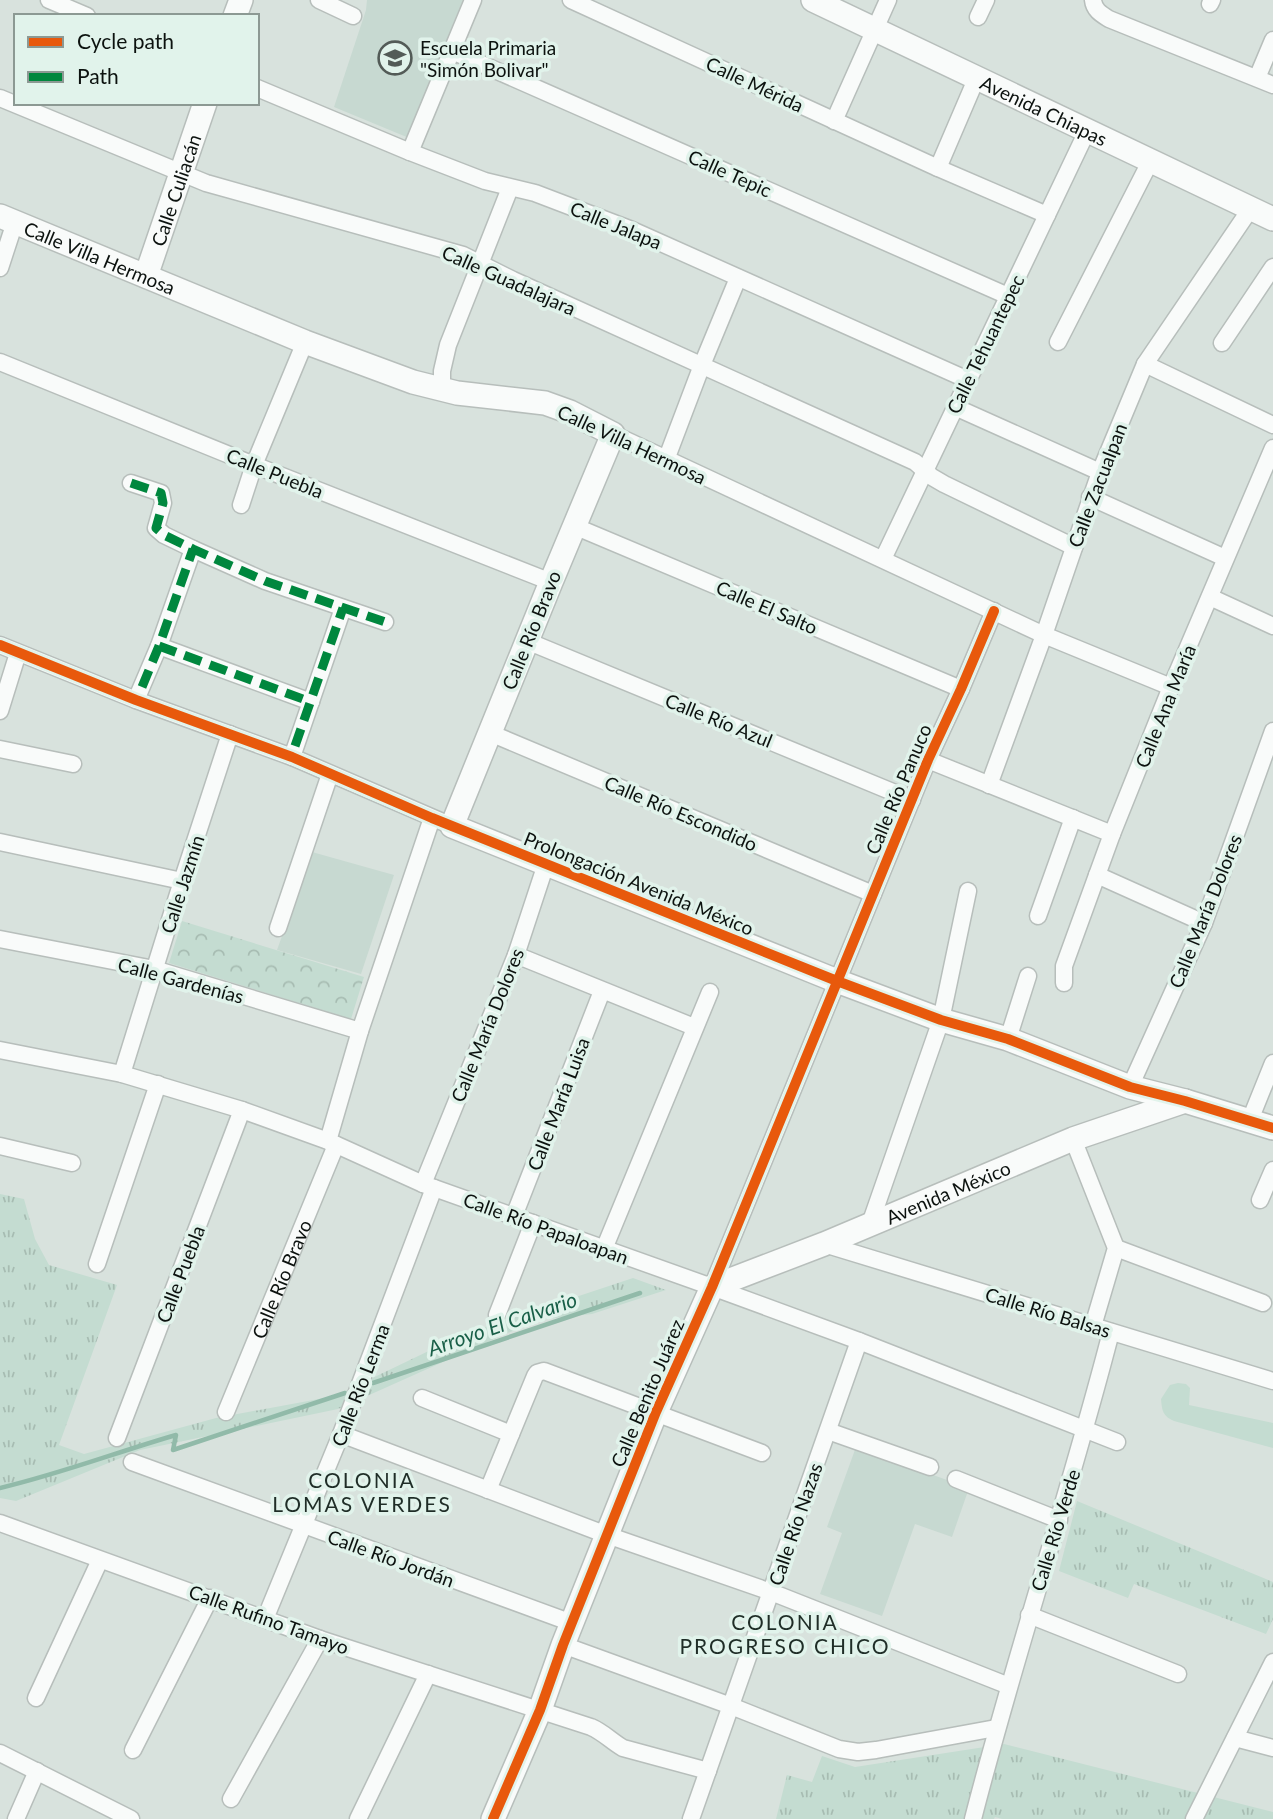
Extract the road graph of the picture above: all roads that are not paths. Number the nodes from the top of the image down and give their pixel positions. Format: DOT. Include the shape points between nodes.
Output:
graph roads {
  1 [pos="50,0"];
  2 [pos="319,0"];
  3 [pos="473,0"];
  4 [pos="571,0"];
  5 [pos="813,0"];
  6 [pos="888,0"];
  7 [pos="986,0"];
  8 [pos="1094,2"];
  9 [pos="82,14"];
  10 [pos="353,16"];
  11 [pos="978,17"];
  12 [pos="876,29"];
  13 [pos="1273,40"];
  14 [pos="452,51"];
  15 [pos="978,77"];
  16 [pos="1256,78"];
  17 [pos="1273,85"];
  18 [pos="259,89"];
  19 [pos="17,105"];
  20 [pos="204,105"];
  21 [pos="834,121"];
  22 [pos="1088,130"];
  23 [pos="410,152"];
  24 [pos="1151,160"];
  25 [pos="938,168"];
  26 [pos="181,173"];
  27 [pos="510,188"];
  28 [pos="1251,208"];
  29 [pos="1047,215"];
  30 [pos="7,219"];
  31 [pos="1273,219"];
  32 [pos="481,263"];
  33 [pos="1273,267"];
  34 [pos="0,268"];
  35 [pos="146,276"];
  36 [pos="738,278"];
  37 [pos="1008,296"];
  38 [pos="1058,341"];
  39 [pos="305,342"];
  40 [pos="1222,342"];
  41 [pos="0,362"];
  42 [pos="1145,364"];
  43 [pos="702,366"];
  44 [pos="968,380"];
  45 [pos="442,390"];
  46 [pos="955,407"];
  47 [pos="1273,425"];
  48 [pos="613,434"];
  49 [pos="1273,448"];
  50 [pos="666,460"];
  51 [pos="254,465"];
  52 [pos="925,471"];
  53 [pos="1100,472"];
  54 [pos="1267,481"];
  55 [pos="131,483"];
  56 [pos="1090,497"];
  57 [pos="241,505"];
  58 [pos="574,526"];
  59 [pos="1074,547"];
  60 [pos="193,550"];
  61 [pos="1225,558"];
  62 [pos="883,559"];
  63 [pos="551,582"];
  64 [pos="1210,597"];
  65 [pos="343,608"];
  66 [pos="994,611"];
  67 [pos="385,622"];
  68 [pos="1273,626"];
  69 [pos="1044,635"];
  70 [pos="527,641"];
  71 [pos="0,645"];
  72 [pos="159,646"];
  73 [pos="18,653"];
  74 [pos="1171,687"];
  75 [pos="961,689"];
  76 [pos="136,699"];
  77 [pos="311,702"];
  78 [pos="0,711"];
  79 [pos="1273,732"];
  80 [pos="490,733"];
  81 [pos="230,734"];
  82 [pos="0,749"];
  83 [pos="293,752"];
  84 [pos="928,760"];
  85 [pos="73,764"];
  86 [pos="330,774"];
  87 [pos="989,785"];
  88 [pos="912,800"];
  89 [pos="1073,818"];
  90 [pos="442,822"];
  91 [pos="1112,834"];
  92 [pos="0,842"];
  93 [pos="546,864"];
  94 [pos="1097,875"];
  95 [pos="182,881"];
  96 [pos="968,891"];
  97 [pos="873,894"];
  98 [pos="1038,916"];
  99 [pos="1204,923"];
  100 [pos="278,928"];
  101 [pos="0,939"];
  102 [pos="516,955"];
  103 [pos="154,969"];
  104 [pos="1028,976"];
  105 [pos="837,981"];
  106 [pos="1064,983"];
  107 [pos="602,991"];
  108 [pos="710,992"];
  109 [pos="941,1020"];
  110 [pos="695,1027"];
  111 [pos="360,1031"];
  112 [pos="1008,1039"];
  113 [pos="2,1054"];
  114 [pos="1273,1063"];
  115 [pos="122,1074"];
  116 [pos="158,1084"];
  117 [pos="1130,1087"];
  118 [pos="1185,1101"];
  119 [pos="242,1110"];
  120 [pos="1250,1120"];
  121 [pos="1273,1128"];
  122 [pos="1073,1139"];
  123 [pos="332,1143"];
  124 [pos="0,1146"];
  125 [pos="72,1163"];
  126 [pos="1273,1170"];
  127 [pos="429,1186"];
  128 [pos="1260,1200"];
  129 [pos="514,1216"];
  130 [pos="533,1223"];
  131 [pos="870,1224"];
  132 [pos="824,1244"];
  133 [pos="1116,1248"];
  134 [pos="604,1249"];
  135 [pos="97,1264"];
  136 [pos="712,1287"];
  137 [pos="1263,1304"];
  138 [pos="497,1315"];
  139 [pos="1093,1326"];
  140 [pos="1111,1332"];
  141 [pos="859,1341"];
  142 [pos="1273,1381"];
  143 [pos="422,1398"];
  144 [pos="226,1412"];
  145 [pos="656,1412"];
  146 [pos="1086,1429"];
  147 [pos="828,1431"];
  148 [pos="341,1434"];
  149 [pos="511,1434"];
  150 [pos="117,1438"];
  151 [pos="1117,1441"];
  152 [pos="762,1452"];
  153 [pos="132,1462"];
  154 [pos="930,1466"];
  155 [pos="956,1479"];
  156 [pos="488,1490"];
  157 [pos="1059,1520"];
  158 [pos="0,1524"];
  159 [pos="303,1525"];
  160 [pos="607,1535"];
  161 [pos="100,1560"];
  162 [pos="771,1592"];
  163 [pos="210,1598"];
  164 [pos="1029,1615"];
  165 [pos="265,1619"];
  166 [pos="572,1623"];
  167 [pos="320,1639"];
  168 [pos="563,1645"];
  169 [pos="1273,1662"];
  170 [pos="428,1674"];
  171 [pos="1178,1675"];
  172 [pos="1009,1686"];
  173 [pos="36,1698"];
  174 [pos="731,1706"];
  175 [pos="540,1710"];
  176 [pos="996,1728"];
  177 [pos="1235,1738"];
  178 [pos="1273,1748"];
  179 [pos="133,1750"];
  180 [pos="0,1753"];
  181 [pos="37,1771"];
  182 [pos="708,1772"];
  183 [pos="231,1798"];
  184 [pos="16,1819"];
  185 [pos="131,1819"];
  186 [pos="358,1819"];
  187 [pos="493,1819"];
  188 [pos="691,1819"];
  189 [pos="973,1819"];
  190 [pos="1194,1819"];
  1 -- 9 [label="street"];
  2 -- 10 [label="street"];
  3 -- 14 [label="street"];
  4 -- 21 [label="street, Calle Mérida"];
  5 -- 12 [label="street, Avenida Chiapas"];
  6 -- 12 [label="street"];
  7 -- 11 [label="street"];
  8 -- 16 [label="street" via="1099,13 1109,19"];
  12 -- 15 [label="street, Avenida Chiapas"];
  12 -- 21 [label="street"];
  13 -- 16 [label="street"];
  14 -- 23 [label="street"];
  14 -- 37 [label="street, Calle Tepic"];
  15 -- 22 [label="street, Avenida Chiapas"];
  15 -- 25 [label="street"];
  16 -- 17 [label="street"];
  18 -- 23 [label="street, Calle Jalapa"];
  19 -- 26 [label="street, Calle Guadalajara"];
  20 -- 26 [label="street, Calle Culiacán"];
  21 -- 25 [label="street, Calle Mérida"];
  22 -- 24 [label="street, Avenida Chiapas"];
  22 -- 29 [label="street, Calle Tehuantepec"];
  23 -- 27 [label="street, Calle Jalapa"];
  24 -- 28 [label="street, Avenida Chiapas"];
  24 -- 38 [label="street"];
  25 -- 29 [label="street, Calle Mérida"];
  26 -- 32 [label="street, Calle Guadalajara"];
  26 -- 35 [label="street, Calle Culiacán"];
  27 -- 32 [label="street"];
  27 -- 36 [label="street, Calle Jalapa" via="632,230"];
  28 -- 31 [label="street, Avenida Chiapas"];
  28 -- 42 [label="street, Calle Zacualpan"];
  29 -- 37 [label="street, Calle Tehuantepec"];
  30 -- 34 [label="street"];
  30 -- 35 [label="street, Calle Villa Hermosa"];
  32 -- 43 [label="street, Calle Guadalajara"];
  32 -- 45 [label="street" via="448,345"];
  33 -- 40 [label="street"];
  35 -- 39 [label="street, Calle Villa Hermosa"];
  36 -- 43 [label="street"];
  36 -- 44 [label="street, Calle Jalapa"];
  37 -- 44 [label="street, Calle Tehuantepec"];
  39 -- 45 [label="street, Calle Villa Hermosa"];
  39 -- 51 [label="street"];
  41 -- 51 [label="street, Calle Puebla"];
  42 -- 47 [label="street"];
  42 -- 53 [label="street, Calle Zacualpan"];
  43 -- 50 [label="street"];
  43 -- 52 [label="street, Calle Guadalajara" via="904,457"];
  44 -- 46 [label="street, Calle Tehuantepec"];
  45 -- 48 [label="street, Calle Villa Hermosa" via="545,403"];
  46 -- 52 [label="street, Calle Tehuantepec"];
  46 -- 53 [label="street"];
  48 -- 50 [label="street, Calle Villa Hermosa"];
  48 -- 58 [label="street, Calle Río Bravo"];
  49 -- 54 [label="street, Calle Ana María"];
  50 -- 62 [label="street, Calle Villa Hermosa"];
  51 -- 57 [label="street"];
  51 -- 63 [label="street, Calle Puebla"];
  52 -- 59 [label="street, Calle Guadalajara"];
  52 -- 62 [label="street, Calle Tehuantepec"];
  53 -- 56 [label="street, Calle Zacualpan"];
  54 -- 61 [label="street, Calle Ana María"];
  55 -- 60 [label="street" via="161,493 158,531"];
  56 -- 59 [label="street, Calle Zacualpan"];
  56 -- 61 [label="street"];
  58 -- 63 [label="street, Calle Río Bravo"];
  58 -- 75 [label="street, Calle El Salto"];
  59 -- 69 [label="street, Calle Zacualpan"];
  60 -- 65 [label="street"];
  60 -- 72 [label="street"];
  61 -- 64 [label="street, Calle Ana María"];
  62 -- 66 [label="street, Calle Villa Hermosa"];
  63 -- 70 [label="street, Calle Río Bravo"];
  64 -- 68 [label="street"];
  64 -- 74 [label="street, Calle Ana María"];
  65 -- 67 [label="street"];
  65 -- 77 [label="street"];
  66 -- 69 [label="street, Calle Villa Hermosa"];
  66 -- 75 [label="street, Calle Río Panuco"];
  69 -- 74 [label="street, Calle Villa Hermosa"];
  69 -- 87 [label="street, Calle Zacualpan"];
  70 -- 80 [label="street, Calle Río Bravo"];
  70 -- 88 [label="street, Calle Río Azul"];
  71 -- 73 [label="street, Prolongación Avenida México"];
  72 -- 76 [label="street"];
  72 -- 77 [label="street"];
  73 -- 76 [label="street, Prolongación Avenida México"];
  73 -- 78 [label="street"];
  74 -- 91 [label="street, Calle Ana María"];
  75 -- 84 [label="street, Calle Río Panuco"];
  76 -- 81 [label="street, Prolongación Avenida México"];
  77 -- 83 [label="street"];
  79 -- 99 [label="street, Calle María Dolores"];
  80 -- 90 [label="street, Calle Río Bravo"];
  80 -- 97 [label="street, Calle Río Escondido"];
  81 -- 83 [label="street, Prolongación Avenida México"];
  81 -- 95 [label="street, Calle Jazmín"];
  82 -- 85 [label="street"];
  83 -- 86 [label="street, Prolongación Avenida México"];
  84 -- 87 [label="street"];
  84 -- 88 [label="street, Calle Río Panuco"];
  86 -- 90 [label="street, Prolongación Avenida México"];
  86 -- 100 [label="street"];
  87 -- 89 [label="street"];
  88 -- 97 [label="street, Calle Río Panuco"];
  89 -- 91 [label="street"];
  89 -- 98 [label="street"];
  90 -- 93 [label="street, Prolongación Avenida México"];
  90 -- 111 [label="street, Calle Río Bravo"];
  91 -- 94 [label="street, Calle Ana María"];
  92 -- 95 [label="street"];
  93 -- 102 [label="street, Calle María Dolores"];
  93 -- 105 [label="street, Prolongación Avenida México"];
  94 -- 99 [label="street"];
  94 -- 106 [label="street, Calle Ana María" via="1064,966"];
  95 -- 103 [label="street, Calle Jazmín"];
  96 -- 109 [label="street"];
  97 -- 105 [label="street, Calle Río Panuco"];
  99 -- 117 [label="street, Calle María Dolores"];
  101 -- 103 [label="street, Calle Gardenías"];
  102 -- 107 [label="street"];
  102 -- 127 [label="street, Calle María Dolores"];
  103 -- 111 [label="street, Calle Gardenías"];
  103 -- 115 [label="street, Calle Jazmín"];
  104 -- 112 [label="street"];
  105 -- 109 [label="street, Prolongación Avenida México"];
  105 -- 136 [label="street, Calle Benito Juárez"];
  107 -- 110 [label="street"];
  107 -- 129 [label="street, Calle María Luisa"];
  108 -- 110 [label="street"];
  109 -- 112 [label="street, Prolongación Avenida México"];
  109 -- 131 [label="street"];
  110 -- 134 [label="street"];
  111 -- 123 [label="street, Calle Río Bravo"];
  112 -- 117 [label="street, Prolongación Avenida México"];
  113 -- 115 [label="street, Calle Río Papaloapan"];
  114 -- 120 [label="street"];
  115 -- 116 [label="street, Calle Río Papaloapan"];
  116 -- 119 [label="street, Calle Río Papaloapan"];
  116 -- 135 [label="street"];
  117 -- 118 [label="street, Prolongación Avenida México"];
  118 -- 120 [label="street, Prolongación Avenida México"];
  118 -- 122 [label="street, Avenida México"];
  119 -- 123 [label="street, Calle Río Papaloapan"];
  119 -- 150 [label="street, Calle Puebla"];
  120 -- 121 [label="street, Prolongación Avenida México"];
  122 -- 131 [label="street, Avenida México"];
  122 -- 133 [label="street"];
  123 -- 127 [label="street, Calle Río Papaloapan"];
  123 -- 144 [label="street, Calle Río Bravo"];
  124 -- 125 [label="street"];
  126 -- 128 [label="street"];
  127 -- 129 [label="street, Calle Río Papaloapan"];
  127 -- 148 [label="street, Calle Río Lerma"];
  129 -- 130 [label="street, Calle Río Papaloapan"];
  130 -- 134 [label="street, Calle Río Papaloapan"];
  130 -- 138 [label="street"];
  131 -- 132 [label="street, Avenida México"];
  132 -- 136 [label="street, Avenida México"];
  132 -- 139 [label="street, Calle Río Balsas"];
  133 -- 137 [label="street"];
  133 -- 139 [label="street"];
  134 -- 136 [label="street, Calle Río Papaloapan"];
  136 -- 141 [label="street, Calle Río Papaloapan"];
  136 -- 145 [label="street, Calle Benito Juárez"];
  139 -- 140 [label="street, Calle Río Balsas"];
  140 -- 142 [label="street, Calle Río Balsas"];
  140 -- 146 [label="street, Calle Río Verde"];
  141 -- 146 [label="street, Calle Río Papaloapan"];
  141 -- 147 [label="street, Calle Río Nazas"];
  143 -- 149 [label="street"];
  145 -- 149 [label="street" via="544,1371 535,1376"];
  145 -- 152 [label="street"];
  145 -- 160 [label="street, Calle Benito Juárez"];
  146 -- 151 [label="street, Calle Río Papaloapan"];
  146 -- 157 [label="street, Calle Río Verde"];
  147 -- 154 [label="street"];
  147 -- 162 [label="street, Calle Río Nazas"];
  148 -- 156 [label="street"];
  148 -- 159 [label="street, Calle Río Lerma"];
  149 -- 156 [label="street"];
  153 -- 159 [label="street, Calle Río Jordán"];
  155 -- 157 [label="street"];
  156 -- 160 [label="street"];
  157 -- 164 [label="street, Calle Río Verde"];
  158 -- 161 [label="street, Calle Rufino Tamayo"];
  159 -- 165 [label="street, Calle Río Lerma"];
  159 -- 166 [label="street, Calle Río Jordán"];
  160 -- 162 [label="street"];
  160 -- 166 [label="street, Calle Benito Juárez"];
  161 -- 163 [label="street, Calle Rufino Tamayo"];
  161 -- 173 [label="street"];
  162 -- 172 [label="street"];
  162 -- 174 [label="street, Calle Río Nazas"];
  163 -- 165 [label="street, Calle Rufino Tamayo"];
  163 -- 179 [label="street"];
  164 -- 171 [label="street"];
  164 -- 172 [label="street, Calle Río Verde"];
  165 -- 167 [label="street, Calle Rufino Tamayo"];
  166 -- 168 [label="street, Calle Benito Juárez"];
  167 -- 170 [label="street, Calle Rufino Tamayo"];
  167 -- 183 [label="street"];
  168 -- 174 [label="street"];
  168 -- 175 [label="street, Calle Benito Juárez"];
  169 -- 177 [label="street"];
  170 -- 175 [label="street, Calle Rufino Tamayo"];
  170 -- 186 [label="street"];
  172 -- 176 [label="street, Calle Río Verde"];
  174 -- 176 [label="street" via="839,1749 858,1752"];
  174 -- 182 [label="street, Calle Río Nazas"];
  175 -- 182 [label="street, Calle Rufino Tamayo" via="602,1731 623,1748"];
  175 -- 187 [label="street, Calle Benito Juárez"];
  176 -- 189 [label="street, Calle Río Verde"];
  177 -- 178 [label="street"];
  177 -- 190 [label="street"];
  180 -- 181 [label="street"];
  181 -- 184 [label="street"];
  181 -- 185 [label="street"];
  182 -- 188 [label="street, Calle Río Nazas"];
}
